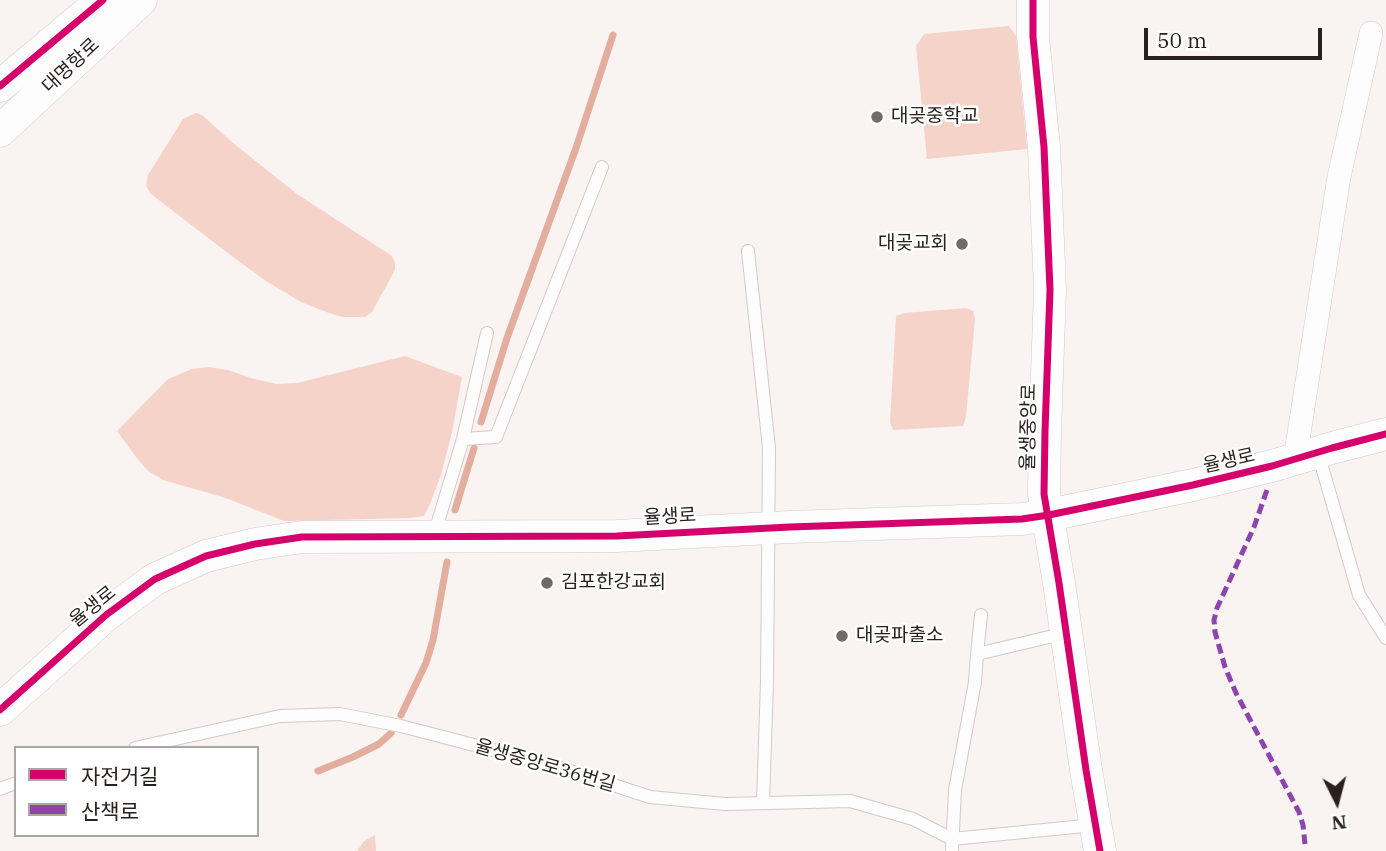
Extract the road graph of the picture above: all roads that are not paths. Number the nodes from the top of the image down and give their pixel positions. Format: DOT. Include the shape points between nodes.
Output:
graph roads {
  1 [pos="103,0"];
  2 [pos="141,0"];
  3 [pos="1033,0"];
  4 [pos="1373,40"];
  5 [pos="0,86"];
  6 [pos="0,131"];
  7 [pos="602,167"];
  8 [pos="748,251"];
  9 [pos="487,332"];
  10 [pos="1386,434"];
  11 [pos="463,439"];
  12 [pos="1307,456"];
  13 [pos="1049,515"];
  14 [pos="768,528"];
  15 [pos="434,535"];
  16 [pos="981,615"];
  17 [pos="1067,633"];
  18 [pos="1386,638"];
  19 [pos="977,654"];
  20 [pos="0,710"];
  21 [pos="144,746"];
  22 [pos="763,803"];
  23 [pos="1098,838"];
  24 [pos="952,845"];
  1 -- 5 [label="street, 대명항로"];
  2 -- 6 [label="street, 대명항로"];
  3 -- 13 [label="street, 율생중앙로" via="1050,290 1044,485"];
  4 -- 12 [label="street" via="1339,177"];
  7 -- 11 [label="lane" via="496,437"];
  8 -- 14 [label="lane" via="769,449"];
  9 -- 11 [label="lane"];
  10 -- 12 [label="street, 율생로"];
  11 -- 15 [label="lane"];
  12 -- 13 [label="street, 율생로"];
  12 -- 18 [label="lane" via="1359,595"];
  13 -- 14 [label="street, 율생로"];
  13 -- 17 [label="street, 율생중앙로"];
  14 -- 15 [label="street, 율생로" via="617,536"];
  14 -- 22 [label="lane"];
  15 -- 20 [label="street, 율생로" via="302,537 206,556 155,579 106,615"];
  16 -- 19 [label="lane"];
  17 -- 19 [label="lane"];
  17 -- 23 [label="street, 율생중앙로"];
  19 -- 24 [label="lane" via="955,790"];
  21 -- 22 [label="lane, 율생중앙로36번길" via="280,716 340,714 532,760 650,797"];
  22 -- 24 [label="lane, 율생중앙로36번길" via="850,801 913,819"];
  23 -- 24 [label="lane"];
}
